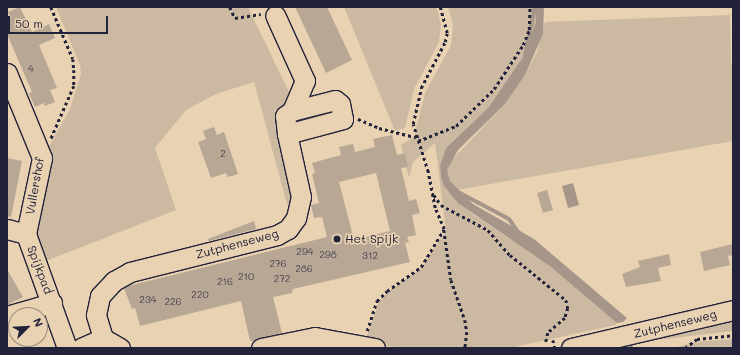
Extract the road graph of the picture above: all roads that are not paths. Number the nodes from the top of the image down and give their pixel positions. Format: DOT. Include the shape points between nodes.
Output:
graph roads {
  1 [pos="275,15"];
  2 [pos="7,73"];
  3 [pos="292,112"];
  4 [pos="287,134"];
  5 [pos="7,229"];
  6 [pos="26,234"];
  7 [pos="52,303"];
  8 [pos="733,310"];
  9 [pos="7,316"];
  10 [pos="103,338"];
  11 [pos="369,347"];
  12 [pos="67,348"];
  13 [pos="81,348"];
  14 [pos="120,348"];
  15 [pos="262,348"];
  16 [pos="571,348"];
  1 -- 3 [label="street, Zutphenseweg" via="305,81"];
  2 -- 6 [label="street, Vullershof" via="42,158"];
  3 -- 4 [label="street, Zutphenseweg" via="286,116"];
  3 -- 4 [label="street" via="335,100 340,104 343,119"];
  4 -- 10 [label="street, Zutphenseweg" via="301,197 298,211 288,229 267,239 123,275 107,287 96,305"];
  5 -- 6 [label="street, Spijkpad"];
  6 -- 7 [label="street, Spijkpad"];
  7 -- 9 [label="street"];
  7 -- 12 [label="street, Spijkpad"];
  8 -- 16 [label="street, Zutphenseweg"];
  10 -- 13 [label="street"];
  10 -- 14 [label="street"];
  11 -- 15 [label="street" via="315,337"];
}
